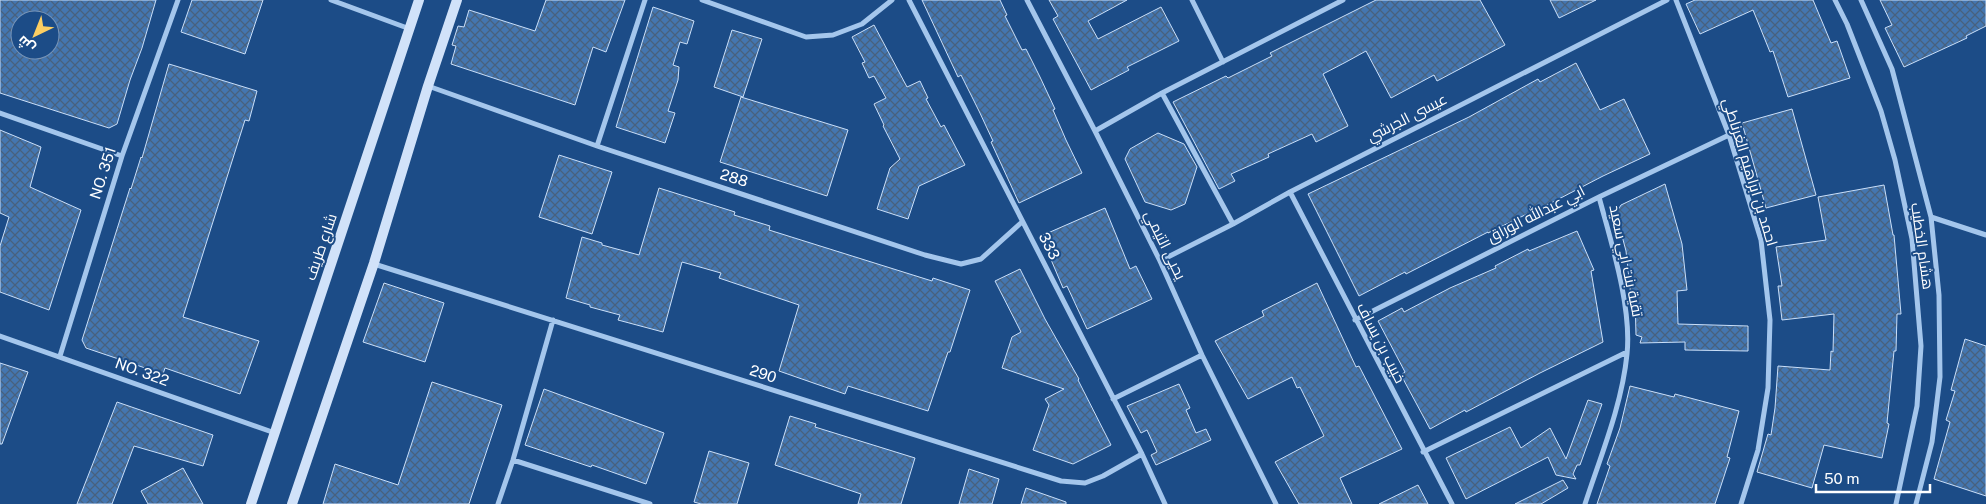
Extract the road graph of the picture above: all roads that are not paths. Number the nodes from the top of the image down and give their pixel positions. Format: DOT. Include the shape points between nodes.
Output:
graph roads {
  1 [pos="178,0"];
  2 [pos="331,0"];
  3 [pos="419,0"];
  4 [pos="457,0"];
  5 [pos="645,0"];
  6 [pos="702,0"];
  7 [pos="892,0"];
  8 [pos="909,0"];
  9 [pos="1027,0"];
  10 [pos="1192,0"];
  11 [pos="1343,0"];
  12 [pos="1666,0"];
  13 [pos="1676,0"];
  14 [pos="1836,0"];
  15 [pos="1861,0"];
  16 [pos="410,28"];
  17 [pos="1223,62"];
  18 [pos="428,86"];
  19 [pos="1162,93"];
  20 [pos="0,114"];
  21 [pos="1096,131"];
  22 [pos="1729,135"];
  23 [pos="597,146"];
  24 [pos="122,156"];
  25 [pos="1290,192"];
  26 [pos="1599,197"];
  27 [pos="1931,217"];
  28 [pos="1022,222"];
  29 [pos="1233,224"];
  30 [pos="1986,235"];
  31 [pos="1160,261"];
  32 [pos="374,263"];
  33 [pos="553,320"];
  34 [pos="1355,320"];
  35 [pos="0,336"];
  36 [pos="1627,352"];
  37 [pos="1202,355"];
  38 [pos="60,356"];
  39 [pos="1114,399"];
  40 [pos="275,433"];
  41 [pos="1423,452"];
  42 [pos="1142,454"];
  43 [pos="513,460"];
  44 [pos="251,504"];
  45 [pos="292,504"];
  46 [pos="498,504"];
  47 [pos="650,504"];
  48 [pos="1165,504"];
  49 [pos="1276,504"];
  50 [pos="1452,504"];
  51 [pos="1586,504"];
  52 [pos="1741,504"];
  53 [pos="1896,504"];
  54 [pos="1916,504"];
  1 -- 24 [label="street, NO. 351"];
  2 -- 16 [label="street"];
  3 -- 16 [label="street, شارع طريف"];
  4 -- 18 [label="street"];
  5 -- 23 [label="street"];
  6 -- 7 [label="street" via="806,37 833,35 862,24"];
  8 -- 28 [label="street, 333"];
  9 -- 21 [label="street, يحيى التيمي"];
  10 -- 17 [label="street"];
  11 -- 17 [label="street"];
  12 -- 25 [label="street, عيسى الجرشي"];
  13 -- 22 [label="street, احمد بن ابراهيم الغرناطي"];
  14 -- 53 [label="street, هشام الخطيب" via="1880,111 1895,160 1912,238 1921,346 1916,406"];
  15 -- 27 [label="street, هشام الخطيب" via="1892,68"];
  16 -- 40 [label="street, شارع طريف"];
  17 -- 19 [label="street"];
  18 -- 23 [label="street, 288"];
  18 -- 32 [label="street"];
  19 -- 21 [label="street"];
  19 -- 29 [label="street"];
  20 -- 24 [label="street"];
  21 -- 31 [label="street, يحيى التيمي"];
  22 -- 26 [label="street, ابي عبدالله الوراق"];
  22 -- 52 [label="street, احمد بن ابراهيم الغرناطي" via="1761,240 1770,320 1768,388 1758,450"];
  23 -- 28 [label="street, 288" via="925,255 961,264 981,259"];
  24 -- 38 [label="street, NO. 351"];
  25 -- 29 [label="street, عيسى الجرشي"];
  25 -- 34 [label="street, خبيب بن يساف"];
  26 -- 34 [label="street, ابي عبدالله الوراق"];
  26 -- 36 [label="street, تقية بنت ابي سعيد" via="1616,260 1627,322"];
  27 -- 30 [label="street"];
  27 -- 54 [label="street, هشام الخطيب" via="1939,295 1940,377 1932,442"];
  28 -- 39 [label="street, 333"];
  29 -- 31 [label="street, عيسى الجرشي"];
  31 -- 37 [label="street, يحيى التيمي"];
  32 -- 33 [label="street, 290"];
  32 -- 45 [label="street"];
  33 -- 42 [label="street, 290" via="1061,481 1085,483"];
  33 -- 43 [label="street"];
  34 -- 41 [label="street, خبيب بن يساف"];
  35 -- 38 [label="street, NO. 322"];
  36 -- 41 [label="street"];
  36 -- 51 [label="street, تقية بنت ابي سعيد" via="1620,394"];
  37 -- 39 [label="street"];
  37 -- 49 [label="street, يحيى التيمي"];
  38 -- 40 [label="street, NO. 322"];
  39 -- 42 [label="street, 333"];
  40 -- 44 [label="street, شارع طريف"];
  41 -- 50 [label="street, خبيب بن يساف"];
  42 -- 48 [label="street, 333"];
  43 -- 46 [label="street"];
  43 -- 47 [label="street"];
}
